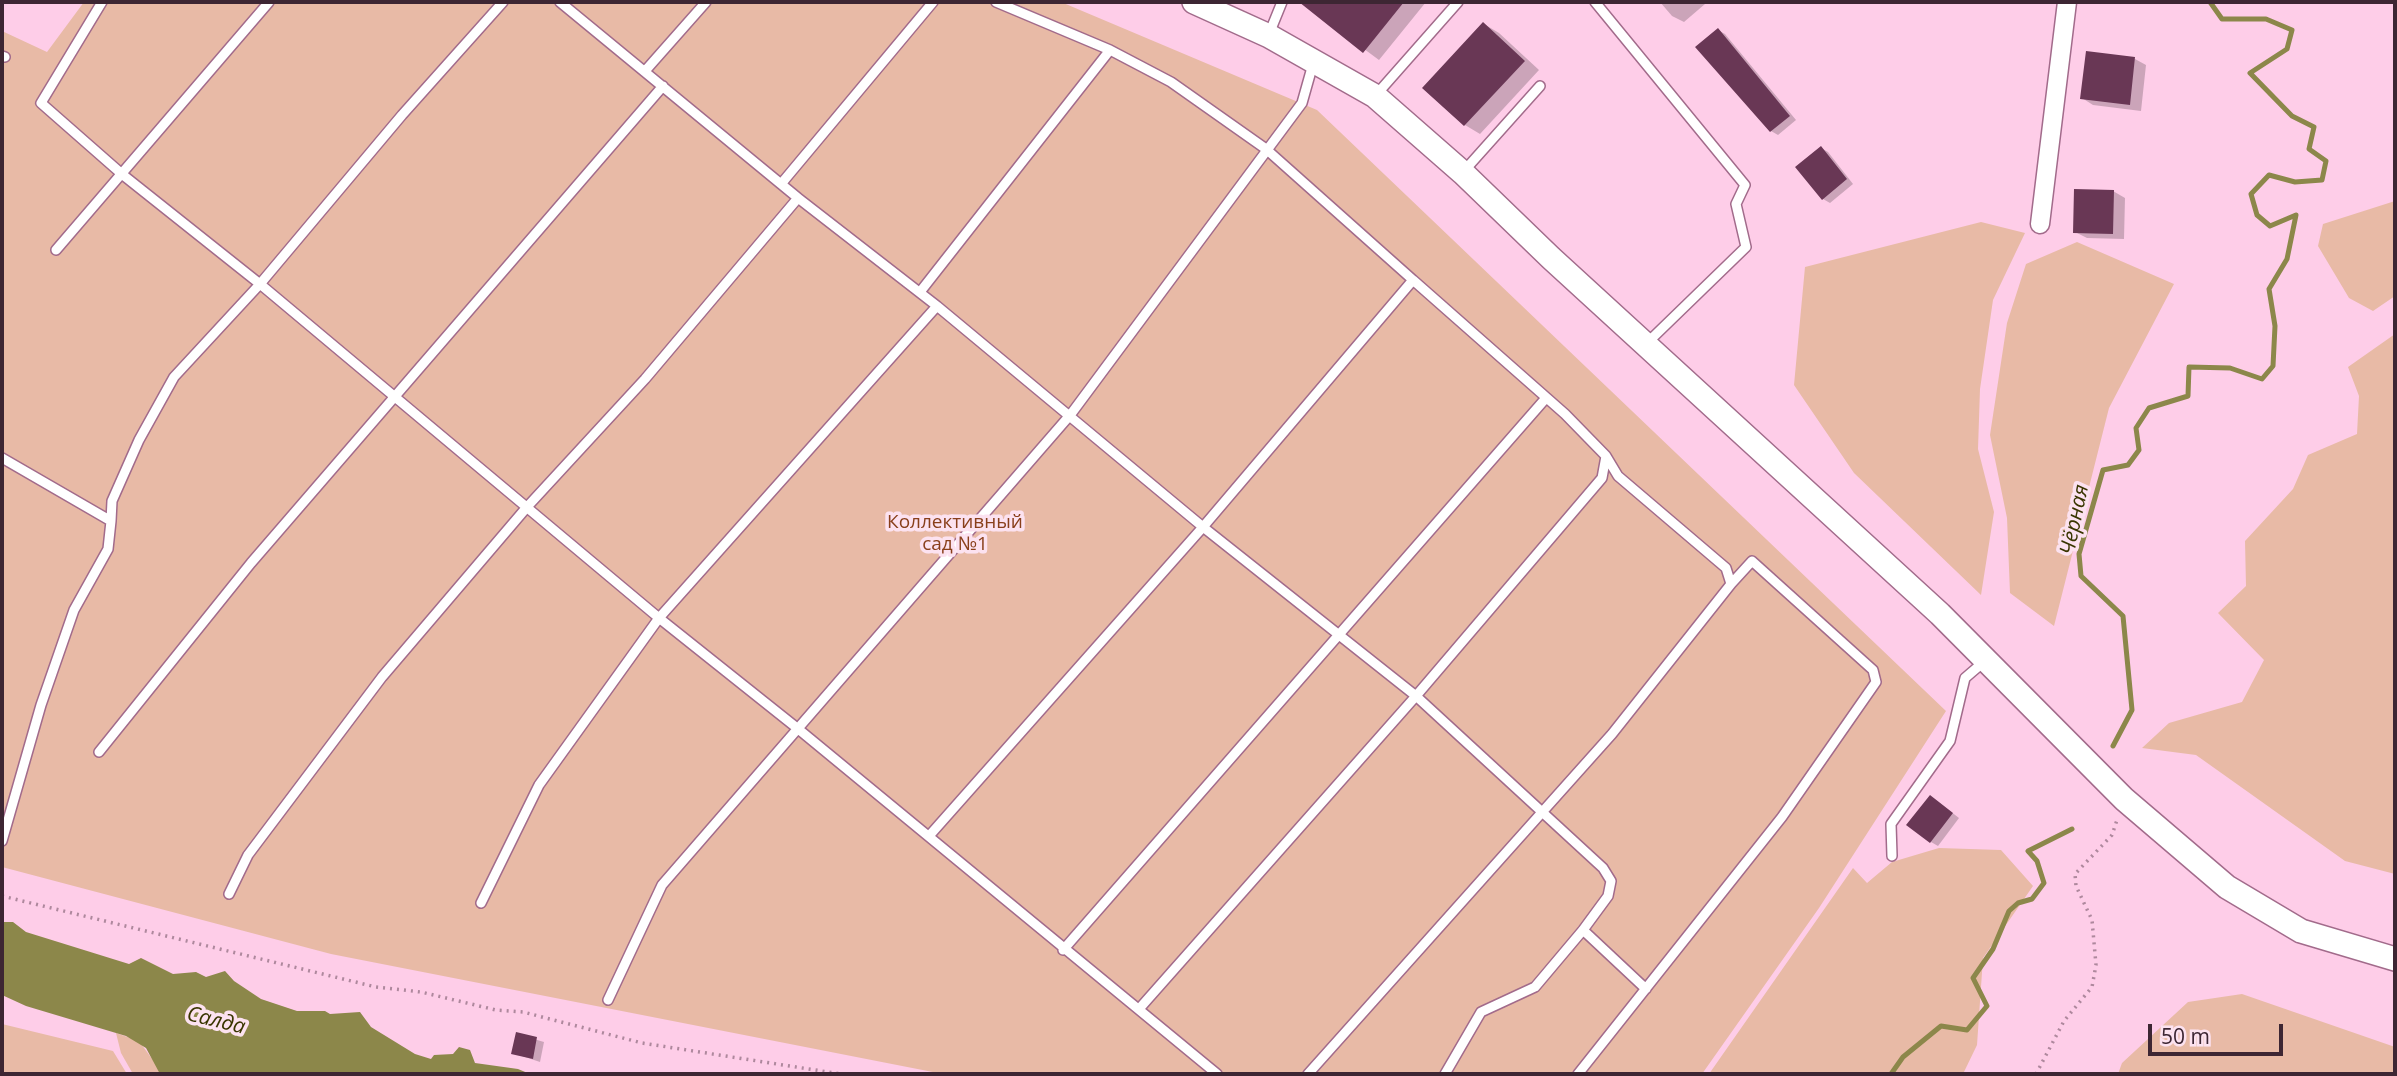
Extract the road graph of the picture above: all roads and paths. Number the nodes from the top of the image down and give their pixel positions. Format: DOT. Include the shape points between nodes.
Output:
graph roads {
  1 [pos="102,2"];
  2 [pos="269,2"];
  3 [pos="503,2"];
  4 [pos="560,2"];
  5 [pos="706,2"];
  6 [pos="933,2"];
  7 [pos="996,2"];
  8 [pos="1194,2"];
  9 [pos="1282,2"];
  10 [pos="1458,2"];
  11 [pos="1595,2"];
  12 [pos="2067,2"];
  13 [pos="1269,36"];
  14 [pos="1110,50"];
  15 [pos="1314,62"];
  16 [pos="645,71"];
  17 [pos="663,86"];
  18 [pos="1540,86"];
  19 [pos="1375,96"];
  20 [pos="1266,149"];
  21 [pos="1463,173"];
  22 [pos="123,176"];
  23 [pos="781,184"];
  24 [pos="798,198"];
  25 [pos="2040,224"];
  26 [pos="57,250"];
  27 [pos="1413,280"];
  28 [pos="260,284"];
  29 [pos="920,292"];
  30 [pos="937,306"];
  31 [pos="1646,344"];
  32 [pos="395,397"];
  33 [pos="1546,398"];
  34 [pos="1071,414"];
  35 [pos="1606,456"];
  36 [pos="2,458"];
  37 [pos="527,507"];
  38 [pos="111,521"];
  39 [pos="1203,527"];
  40 [pos="1731,584"];
  41 [pos="659,618"];
  42 [pos="1339,637"];
  43 [pos="1986,660"];
  44 [pos="1416,696"];
  45 [pos="797,728"];
  46 [pos="99,752"];
  47 [pos="2124,799"];
  48 [pos="1542,810"];
  49 [pos="929,836"];
  50 [pos="2,841"];
  51 [pos="1892,856"];
  52 [pos="229,894"];
  53 [pos="2,896"];
  54 [pos="481,903"];
  55 [pos="1583,930"];
  56 [pos="1063,950"];
  57 [pos="2395,959"];
  58 [pos="1646,989"];
  59 [pos="608,1000"];
  60 [pos="1139,1009"];
  61 [pos="841,1074"];
  62 [pos="1217,1074"];
  63 [pos="1308,1074"];
  64 [pos="1445,1074"];
  65 [pos="1578,1074"];
  66 [pos="2036,1074"];
  1 -- 22 [label="lane" via="41,103"];
  2 -- 22 [label="lane"];
  3 -- 28 [label="lane"];
  4 -- 16 [label="lane"];
  5 -- 16 [label="lane"];
  6 -- 23 [label="lane"];
  7 -- 14 [label="lane"];
  8 -- 13 [label="street"];
  9 -- 13 [label="lane"];
  10 -- 19 [label="lane"];
  11 -- 31 [label="lane" via="1745,185 1736,204 1746,247"];
  12 -- 25 [label="street"];
  13 -- 15 [label="street"];
  14 -- 20 [label="lane" via="1171,82"];
  14 -- 29 [label="lane"];
  15 -- 19 [label="street"];
  15 -- 20 [label="lane" via="1302,103"];
  16 -- 17 [label="lane"];
  17 -- 23 [label="lane"];
  17 -- 32 [label="lane"];
  18 -- 21 [label="lane"];
  19 -- 21 [label="street"];
  20 -- 27 [label="lane"];
  20 -- 34 [label="lane"];
  21 -- 31 [label="street"];
  22 -- 26 [label="lane"];
  22 -- 28 [label="lane"];
  23 -- 24 [label="lane"];
  24 -- 29 [label="lane"];
  24 -- 37 [label="lane" via="645,379"];
  27 -- 33 [label="lane"];
  27 -- 39 [label="lane"];
  28 -- 32 [label="lane"];
  28 -- 38 [label="lane" via="174,377 112,501"];
  29 -- 30 [label="lane"];
  30 -- 34 [label="lane"];
  30 -- 41 [label="lane"];
  31 -- 43 [label="street"];
  32 -- 37 [label="lane"];
  32 -- 46 [label="lane" via="251,563"];
  33 -- 35 [label="lane"];
  33 -- 42 [label="lane"];
  34 -- 39 [label="lane"];
  34 -- 45 [label="lane"];
  35 -- 40 [label="lane" via="1618,476 1726,568"];
  35 -- 44 [label="lane" via="1602,478"];
  36 -- 38 [label="lane"];
  37 -- 41 [label="lane"];
  37 -- 52 [label="lane" via="382,677 248,855"];
  38 -- 50 [label="lane" via="108,549 74,610 41,705"];
  39 -- 42 [label="lane"];
  39 -- 49 [label="lane"];
  40 -- 48 [label="lane" via="1612,734"];
  40 -- 58 [label="lane" via="1752,561 1873,670 1876,682 1782,817"];
  41 -- 45 [label="lane"];
  41 -- 54 [label="lane" via="539,785"];
  42 -- 44 [label="lane"];
  42 -- 56 [label="lane"];
  43 -- 47 [label="street"];
  43 -- 51 [label="lane" via="1965,678 1950,741 1891,824"];
  44 -- 48 [label="lane"];
  44 -- 60 [label="lane"];
  45 -- 49 [label="lane"];
  45 -- 59 [label="lane" via="662,885"];
  47 -- 57 [label="street" via="2227,887 2301,931"];
  47 -- 66 [label="path" via="2112,835 2075,874 2092,920 2096,965 2092,987 2064,1021"];
  48 -- 55 [label="lane" via="1611,881 1608,896"];
  48 -- 63 [label="lane"];
  49 -- 56 [label="lane"];
  53 -- 61 [label="path" via="376,987 523,1012 642,1042"];
  55 -- 58 [label="lane"];
  55 -- 64 [label="lane" via="1535,987 1480,1012"];
  56 -- 60 [label="lane"];
  58 -- 65 [label="lane"];
  60 -- 62 [label="lane"];
}
